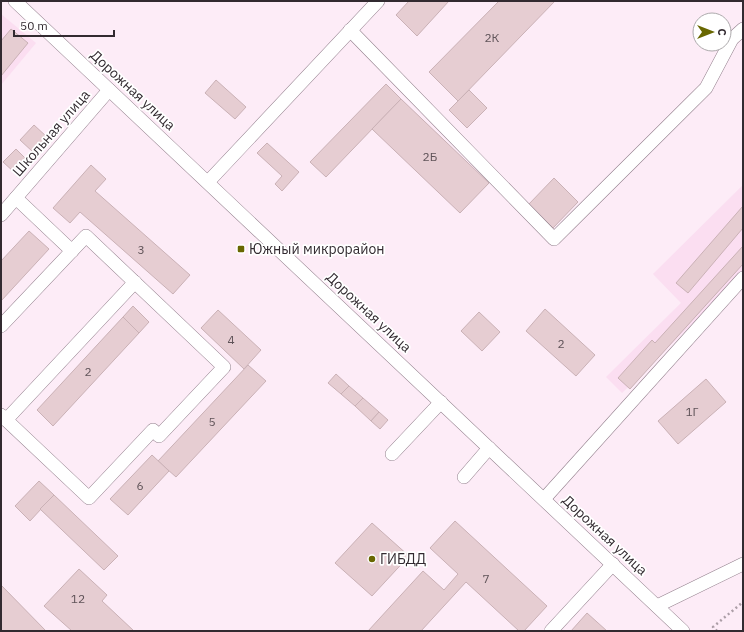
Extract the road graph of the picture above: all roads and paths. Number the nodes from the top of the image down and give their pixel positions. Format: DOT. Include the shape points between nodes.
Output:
graph roads {
  1 [pos="15,1"];
  2 [pos="378,1"];
  3 [pos="743,29"];
  4 [pos="350,30"];
  5 [pos="109,90"];
  6 [pos="208,182"];
  7 [pos="16,198"];
  8 [pos="1,215"];
  9 [pos="72,251"];
  10 [pos="743,278"];
  11 [pos="135,282"];
  12 [pos="1,326"];
  13 [pos="441,402"];
  14 [pos="3,418"];
  15 [pos="489,448"];
  16 [pos="392,454"];
  17 [pos="464,477"];
  18 [pos="544,500"];
  19 [pos="613,564"];
  20 [pos="743,564"];
  21 [pos="743,602"];
  22 [pos="657,606"];
  23 [pos="551,631"];
  24 [pos="683,631"];
  25 [pos="717,631"];
  1 -- 5 [label="street, Дорожная улица"];
  2 -- 4 [label="street"];
  3 -- 4 [label="street" via="732,39 706,88 554,238"];
  4 -- 6 [label="street"];
  5 -- 6 [label="street, Дорожная улица"];
  5 -- 7 [label="street, Школьная улица"];
  6 -- 13 [label="street, Дорожная улица"];
  7 -- 8 [label="street, Школьная улица"];
  7 -- 9 [label="street"];
  9 -- 11 [label="street" via="86,236"];
  9 -- 12 [label="street"];
  10 -- 18 [label="street"];
  11 -- 14 [label="street"];
  11 -- 14 [label="street" via="224,366 159,436 153,430 89,498"];
  13 -- 15 [label="street, Дорожная улица"];
  13 -- 16 [label="street"];
  15 -- 17 [label="street"];
  15 -- 18 [label="street, Дорожная улица"];
  18 -- 19 [label="street, Дорожная улица"];
  19 -- 22 [label="street, Дорожная улица"];
  19 -- 23 [label="street"];
  20 -- 22 [label="street"];
  21 -- 25 [label="path" via="713,627"];
  22 -- 24 [label="street, Дорожная улица"];
}
